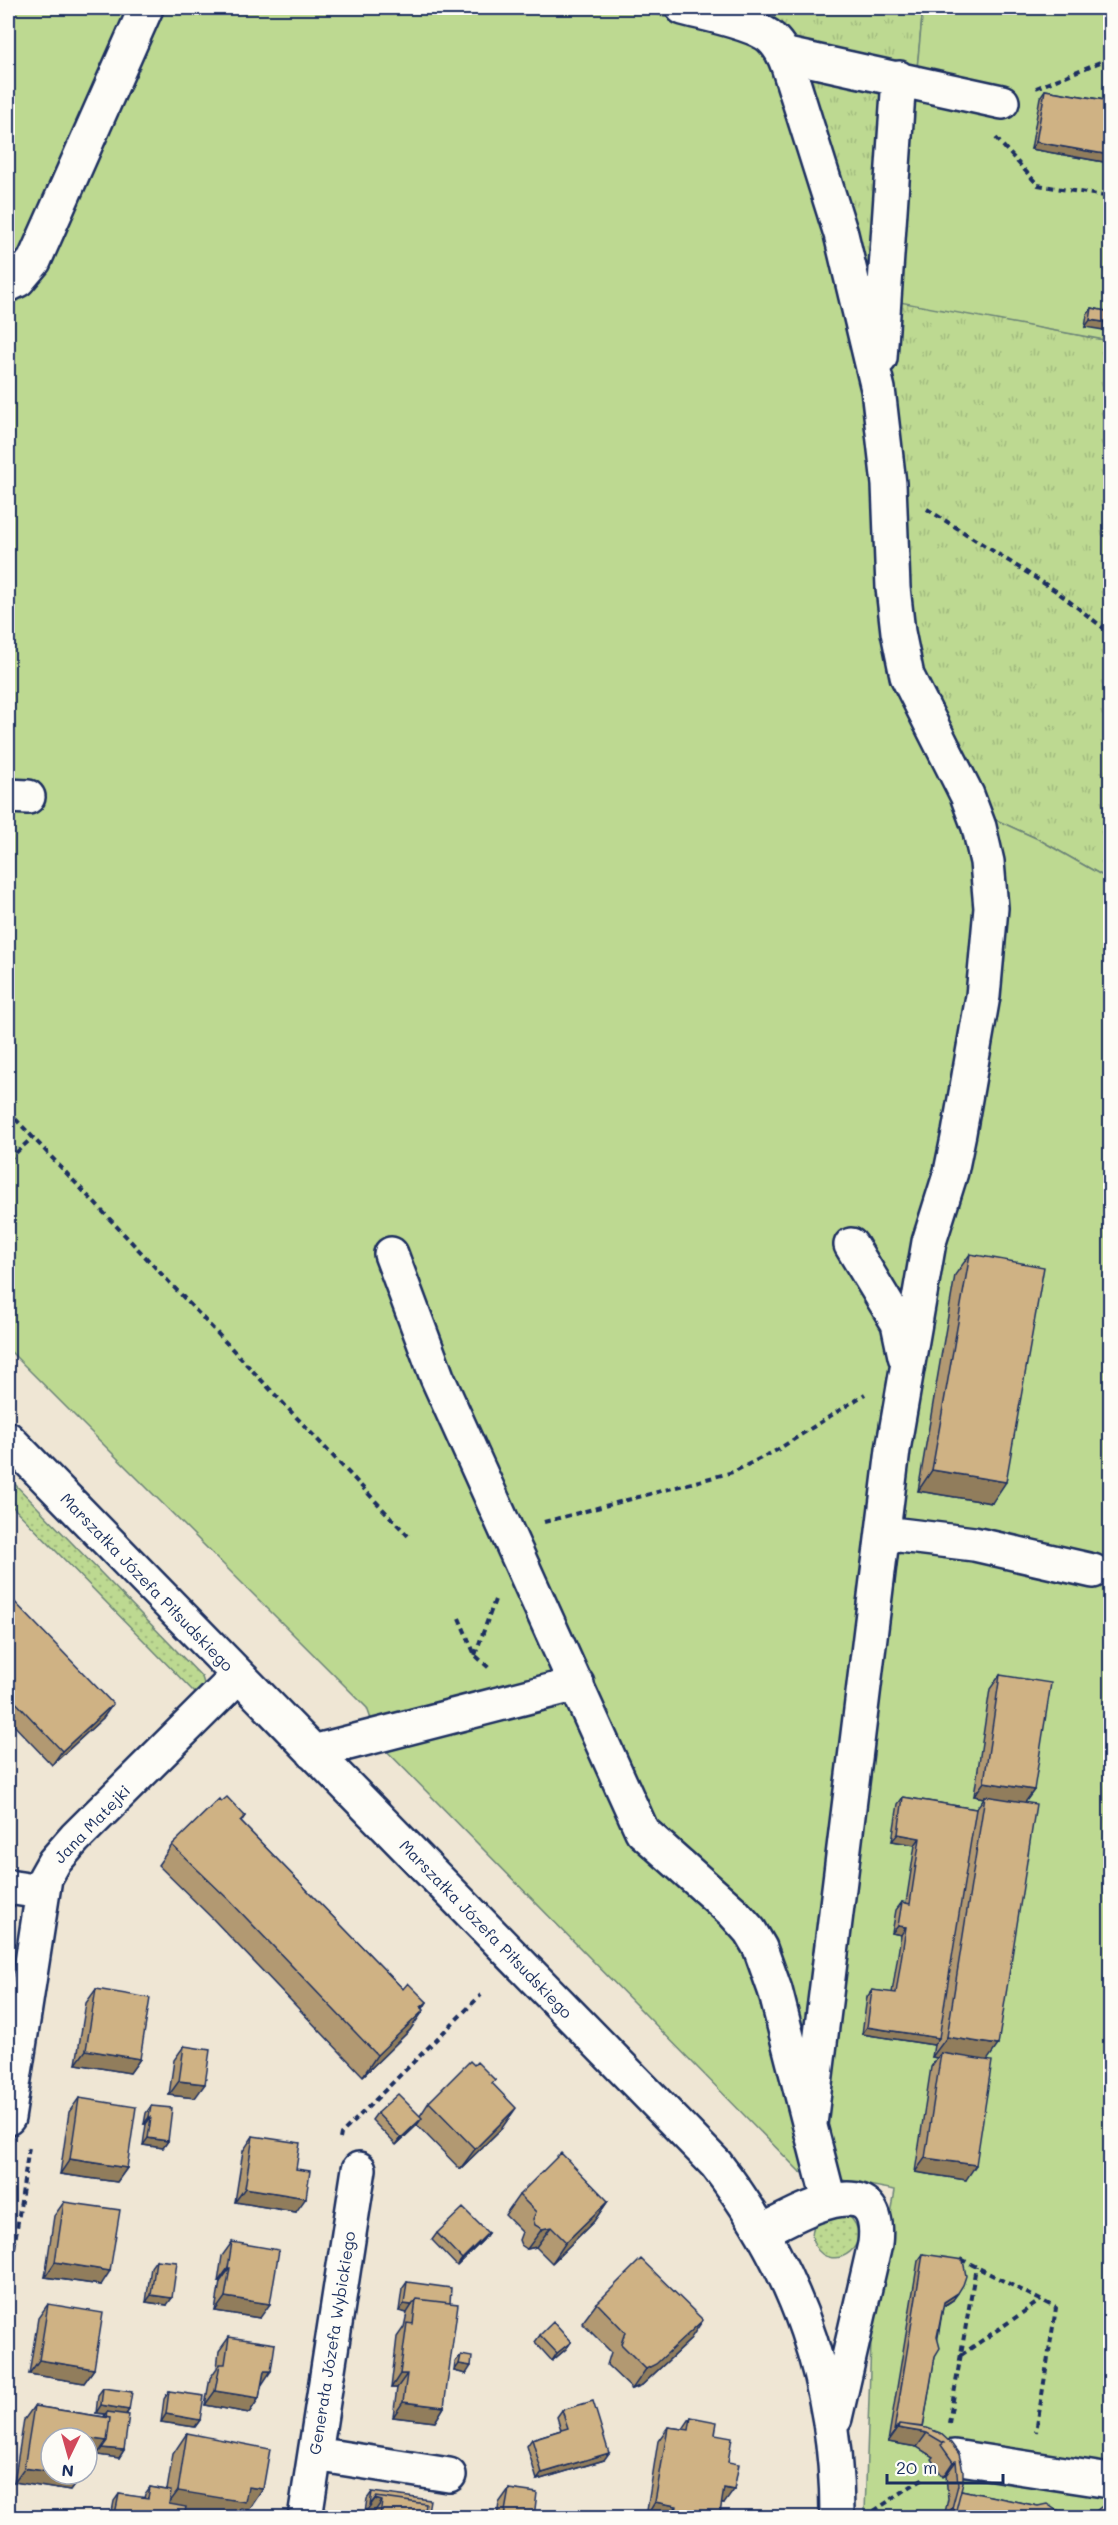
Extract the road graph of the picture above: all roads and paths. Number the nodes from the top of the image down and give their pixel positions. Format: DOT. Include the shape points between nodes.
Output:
graph roads {
  1 [pos="146,8"];
  2 [pos="683,8"];
  3 [pos="783,54"];
  4 [pos="1110,59"];
  5 [pos="899,78"];
  6 [pos="1002,102"];
  7 [pos="992,133"];
  8 [pos="1110,198"];
  9 [pos="8,285"];
  10 [pos="878,389"];
  11 [pos="889,484"];
  12 [pos="1110,633"];
  13 [pos="8,1111"];
  14 [pos="32,1138"];
  15 [pos="8,1160"];
  16 [pos="851,1245"];
  17 [pos="391,1254"];
  18 [pos="907,1368"];
  19 [pos="8,1439"];
  20 [pos="508,1532"];
  21 [pos="883,1533"];
  22 [pos="411,1539"];
  23 [pos="1094,1571"];
  24 [pos="459,1618"];
  25 [pos="238,1676"];
  26 [pos="577,1684"];
  27 [pos="496,1705"];
  28 [pos="313,1752"];
  29 [pos="8,1887"];
  30 [pos="41,1892"];
  31 [pos="481,1995"];
  32 [pos="8,2118"];
  33 [pos="810,2124"];
  34 [pos="340,2143"];
  35 [pos="359,2169"];
  36 [pos="829,2200"];
  37 [pos="763,2231"];
  38 [pos="961,2259"];
  39 [pos="976,2267"];
  40 [pos="1041,2300"];
  41 [pos="961,2355"];
  42 [pos="832,2428"];
  43 [pos="315,2454"];
  44 [pos="954,2457"];
  45 [pos="1030,2469"];
  46 [pos="449,2475"];
  47 [pos="1110,2481"];
  48 [pos="837,2505"];
  49 [pos="873,2512"];
  50 [pos="305,2517"];
  1 -- 9 [label="street" via="34,261 18,280"];
  2 -- 3 [label="street" via="754,28 770,37"];
  3 -- 5 [label="street"];
  3 -- 10 [label="street" via="841,234"];
  4 -- 6 [label="path"];
  5 -- 6 [label="street"];
  5 -- 10 [label="street"];
  7 -- 8 [label="path" via="1038,185"];
  10 -- 11 [label="street"];
  11 -- 12 [label="path" via="1056,591"];
  11 -- 18 [label="street" via="893,588 907,676 968,795 987,862 991,908 983,996 959,1133 929,1242"];
  13 -- 14 [label="path"];
  14 -- 15 [label="path"];
  14 -- 22 [label="path"];
  16 -- 18 [label="street" via="898,1323"];
  17 -- 20 [label="street" via="437,1377"];
  18 -- 20 [label="path" via="777,1450 733,1472"];
  18 -- 21 [label="street"];
  19 -- 25 [label="street, Marszałka Józefa Piłsudskiego"];
  20 -- 26 [label="street"];
  21 -- 23 [label="street" via="974,1544"];
  21 -- 33 [label="street"];
  24 -- 27 [label="path" via="475,1655 490,1669"];
  25 -- 28 [label="street, Marszałka Józefa Piłsudskiego"];
  25 -- 30 [label="street, Jana Matejki" via="75,1838 54,1862"];
  26 -- 27 [label="street"];
  26 -- 33 [label="street" via="642,1831 734,1912 760,1948"];
  27 -- 28 [label="street"];
  28 -- 37 [label="street, Marszałka Józefa Piłsudskiego" via="716,2164"];
  29 -- 30 [label="street"];
  30 -- 32 [label="street, Jana Matejki"];
  31 -- 34 [label="path" via="341,2134"];
  33 -- 36 [label="street"];
  35 -- 43 [label="street, Generała Józefa Wybickiego"];
  36 -- 37 [label="street"];
  36 -- 42 [label="street" via="854,2199 866,2206 876,2228"];
  37 -- 42 [label="street, Marszałka Józefa Piłsudskiego" via="805,2321 820,2368"];
  38 -- 39 [label="path"];
  39 -- 40 [label="path"];
  39 -- 41 [label="path"];
  40 -- 41 [label="path"];
  40 -- 45 [label="path" via="1056,2308"];
  41 -- 44 [label="path" via="948,2428"];
  42 -- 48 [label="street, Marszałka Józefa Piłsudskiego"];
  43 -- 46 [label="street"];
  43 -- 50 [label="street, Generała Józefa Wybickiego"];
  44 -- 45 [label="street"];
  44 -- 49 [label="path"];
  45 -- 47 [label="street"];
}
